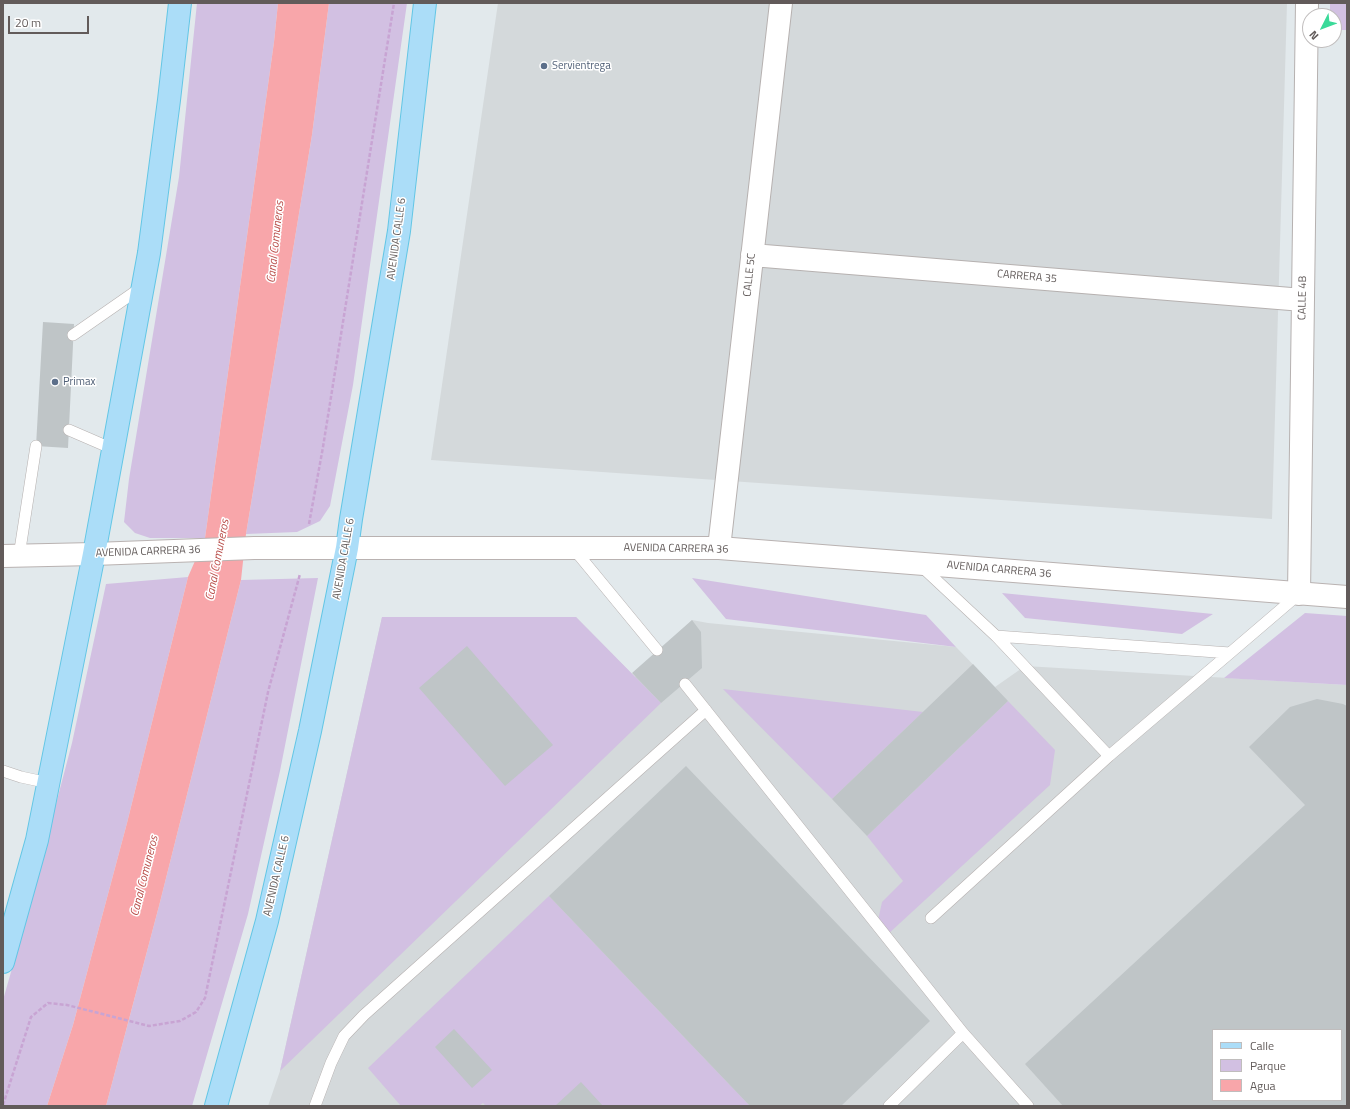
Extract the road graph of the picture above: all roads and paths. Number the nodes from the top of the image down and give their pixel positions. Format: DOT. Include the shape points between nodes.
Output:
graph roads {
  1 [pos="180,3"];
  2 [pos="425,3"];
  3 [pos="781,3"];
  4 [pos="1307,3"];
  5 [pos="752,255"];
  6 [pos="142,286"];
  7 [pos="1303,300"];
  8 [pos="73,335"];
  9 [pos="69,430"];
  10 [pos="36,446"];
  11 [pos="113,449"];
  12 [pos="347,548"];
  13 [pos="572,548"];
  14 [pos="719,548"];
  15 [pos="94,554"];
  16 [pos="11,556"];
  17 [pos="918,564"];
  18 [pos="1300,594"];
  19 [pos="1347,598"];
  20 [pos="996,636"];
  21 [pos="657,650"];
  22 [pos="1230,653"];
  23 [pos="685,684"];
  24 [pos="706,710"];
  25 [pos="1109,756"];
  26 [pos="3,771"];
  27 [pos="49,783"];
  28 [pos="931,918"];
  29 [pos="3,962"];
  30 [pos="149,1026"];
  31 [pos="964,1033"];
  32 [pos="3,1105"];
  33 [pos="216,1106"];
  34 [pos="315,1106"];
  35 [pos="889,1106"];
  36 [pos="1028,1106"];
  1 -- 6 [label="main road" via="149,254"];
  2 -- 12 [label="main road, AVENIDA CALLE 6" via="399,231"];
  3 -- 5 [label="street, CALLE 5C"];
  4 -- 7 [label="street, CALLE 4B"];
  5 -- 7 [label="street, CARRERA 35"];
  5 -- 14 [label="street, CALLE 5C"];
  6 -- 8 [label="lane"];
  6 -- 11 [label="main road"];
  7 -- 18 [label="street, CALLE 4B"];
  9 -- 11 [label="lane"];
  10 -- 16 [label="lane"];
  11 -- 15 [label="main road"];
  12 -- 13 [label="street, AVENIDA CARRERA 36"];
  12 -- 15 [label="street, AVENIDA CARRERA 36" via="254,548"];
  12 -- 33 [label="main road, AVENIDA CALLE 6" via="310,731 267,921"];
  13 -- 14 [label="street, AVENIDA CARRERA 36"];
  13 -- 21 [label="lane"];
  14 -- 17 [label="street, AVENIDA CARRERA 36"];
  15 -- 16 [label="street, AVENIDA CARRERA 36"];
  15 -- 27 [label="main road"];
  17 -- 18 [label="street, AVENIDA CARRERA 36"];
  17 -- 20 [label="lane"];
  18 -- 19 [label="street, AVENIDA CARRERA 36"];
  18 -- 22 [label="lane"];
  20 -- 22 [label="lane"];
  20 -- 25 [label="lane"];
  22 -- 25 [label="lane"];
  23 -- 24 [label="lane"];
  24 -- 31 [label="lane"];
  24 -- 34 [label="lane" via="364,1015 344,1036"];
  25 -- 28 [label="lane"];
  26 -- 27 [label="lane"];
  27 -- 29 [label="main road" via="37,840"];
  30 -- 32 [label="path" via="67,1005 48,1004 31,1017"];
  31 -- 35 [label="lane"];
  31 -- 36 [label="lane"];
}
